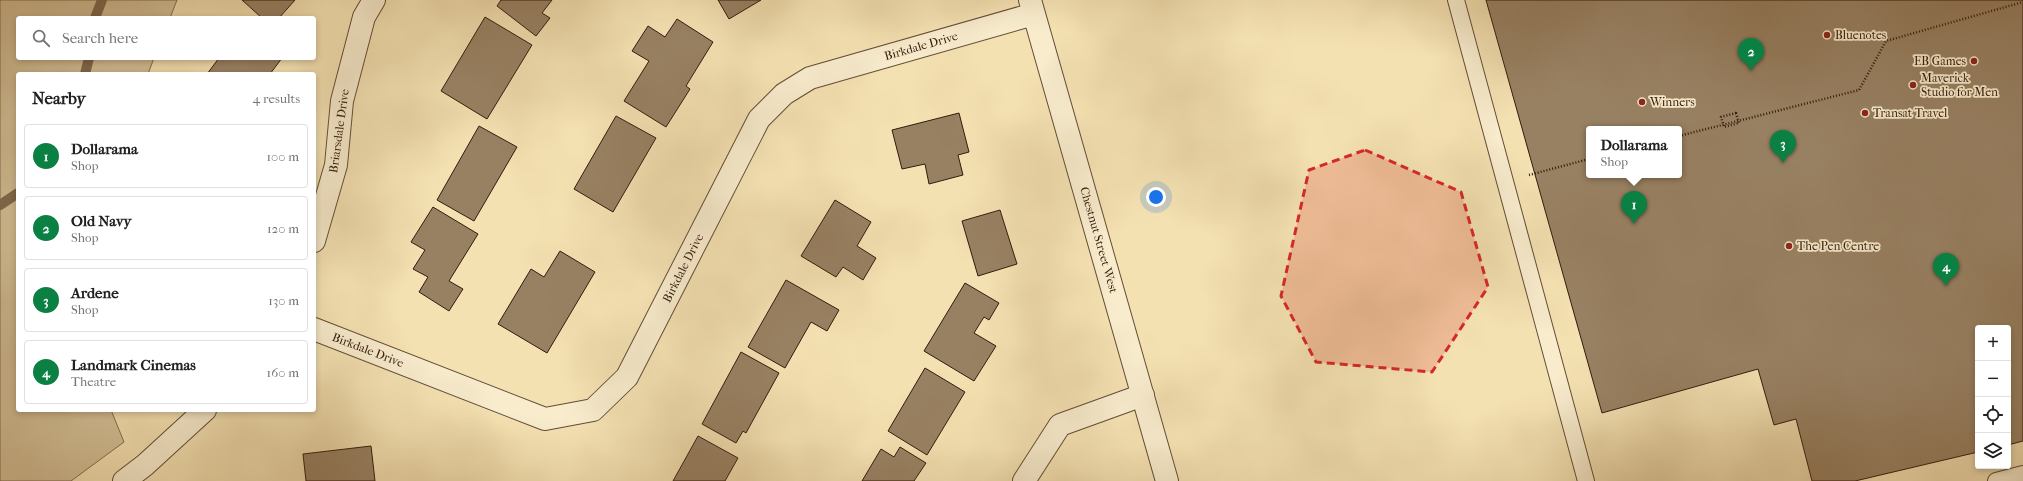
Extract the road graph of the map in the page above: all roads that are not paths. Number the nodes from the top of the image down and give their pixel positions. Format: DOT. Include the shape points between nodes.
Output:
graph roads {
  1 [pos="374,0"];
  2 [pos="1456,0"];
  3 [pos="1032,7"];
  4 [pos="316,234"];
  5 [pos="316,330"];
  6 [pos="1143,395"];
  7 [pos="203,412"];
  8 [pos="148,473"];
  9 [pos="2023,474"];
  10 [pos="124,481"];
  11 [pos="1024,481"];
  12 [pos="1167,481"];
  13 [pos="1586,481"];
  14 [pos="1996,481"];
  1 -- 4 [label="street, Briarsdale Drive" via="364,17 342,101 336,165"];
  2 -- 13 [label="lane"];
  3 -- 5 [label="street, Birkdale Drive" via="810,78 784,94 760,119 627,377 593,410 545,419"];
  3 -- 6 [label="street, Chestnut Street West"];
  6 -- 11 [label="street" via="1060,425"];
  6 -- 12 [label="street, Chestnut Street West"];
  7 -- 8 [label="street"];
  8 -- 10 [label="street"];
  9 -- 14 [label="lane"];
}
